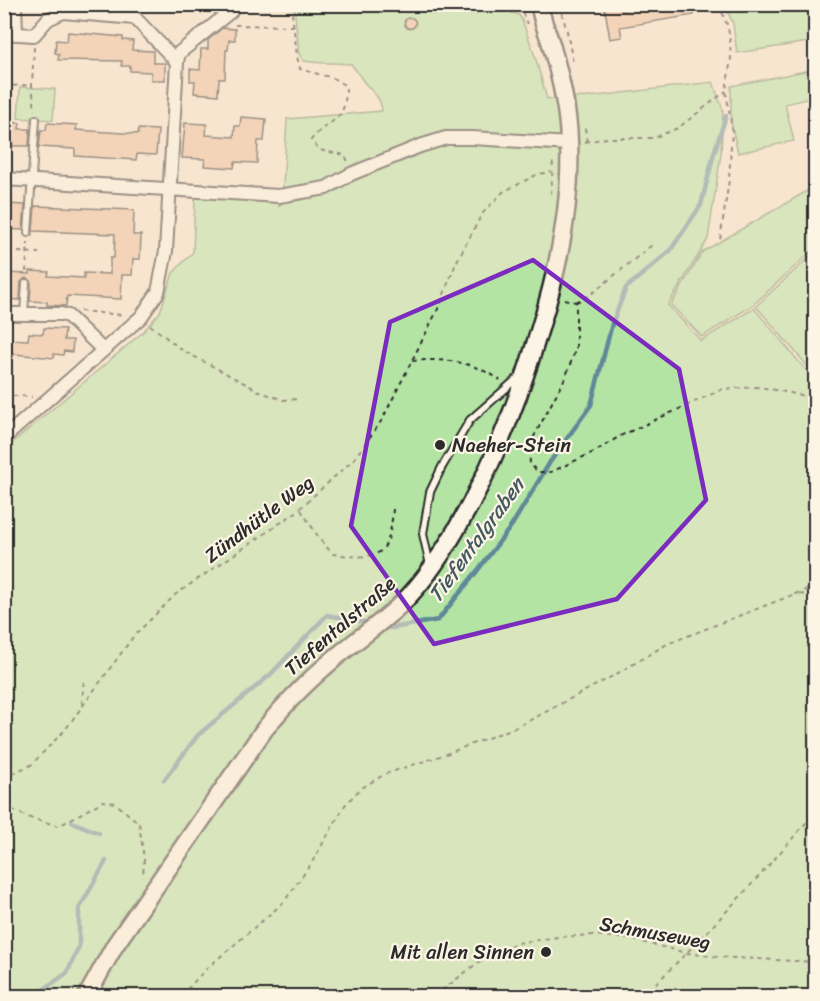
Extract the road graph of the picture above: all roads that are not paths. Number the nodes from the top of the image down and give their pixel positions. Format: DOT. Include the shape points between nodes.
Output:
graph roads {
  1 [pos="15,4"];
  2 [pos="539,6"];
  3 [pos="231,11"];
  4 [pos="10,34"];
  5 [pos="177,62"];
  6 [pos="36,119"];
  7 [pos="570,144"];
  8 [pos="4,179"];
  9 [pos="32,181"];
  10 [pos="170,190"];
  11 [pos="28,233"];
  12 [pos="26,280"];
  13 [pos="4,314"];
  14 [pos="24,314"];
  15 [pos="104,350"];
  16 [pos="528,370"];
  17 [pos="4,438"];
  18 [pos="431,569"];
  19 [pos="87,996"];
  1 -- 4 [label="street"];
  2 -- 7 [label="street, Tiefentalstraße" via="562,86"];
  3 -- 5 [label="street" via="179,53"];
  4 -- 5 [label="street" via="34,35 48,19 63,12 135,18"];
  5 -- 10 [label="street"];
  6 -- 9 [label="lane"];
  7 -- 10 [label="street" via="446,138 351,174 326,188 279,196"];
  7 -- 16 [label="street, Tiefentalstraße" via="561,253"];
  8 -- 9 [label="street"];
  9 -- 10 [label="street"];
  9 -- 11 [label="lane"];
  10 -- 15 [label="street" via="166,251 158,292 139,319"];
  12 -- 14 [label="lane"];
  13 -- 14 [label="street"];
  14 -- 15 [label="street" via="68,316"];
  15 -- 17 [label="street"];
  16 -- 18 [label="street, Tiefentalstraße" via="484,478"];
  16 -- 18 [label="lane" via="470,420 441,467 430,492 423,534"];
  18 -- 19 [label="street, Tiefentalstraße" via="384,620 305,683 284,705 115,945"];
}
